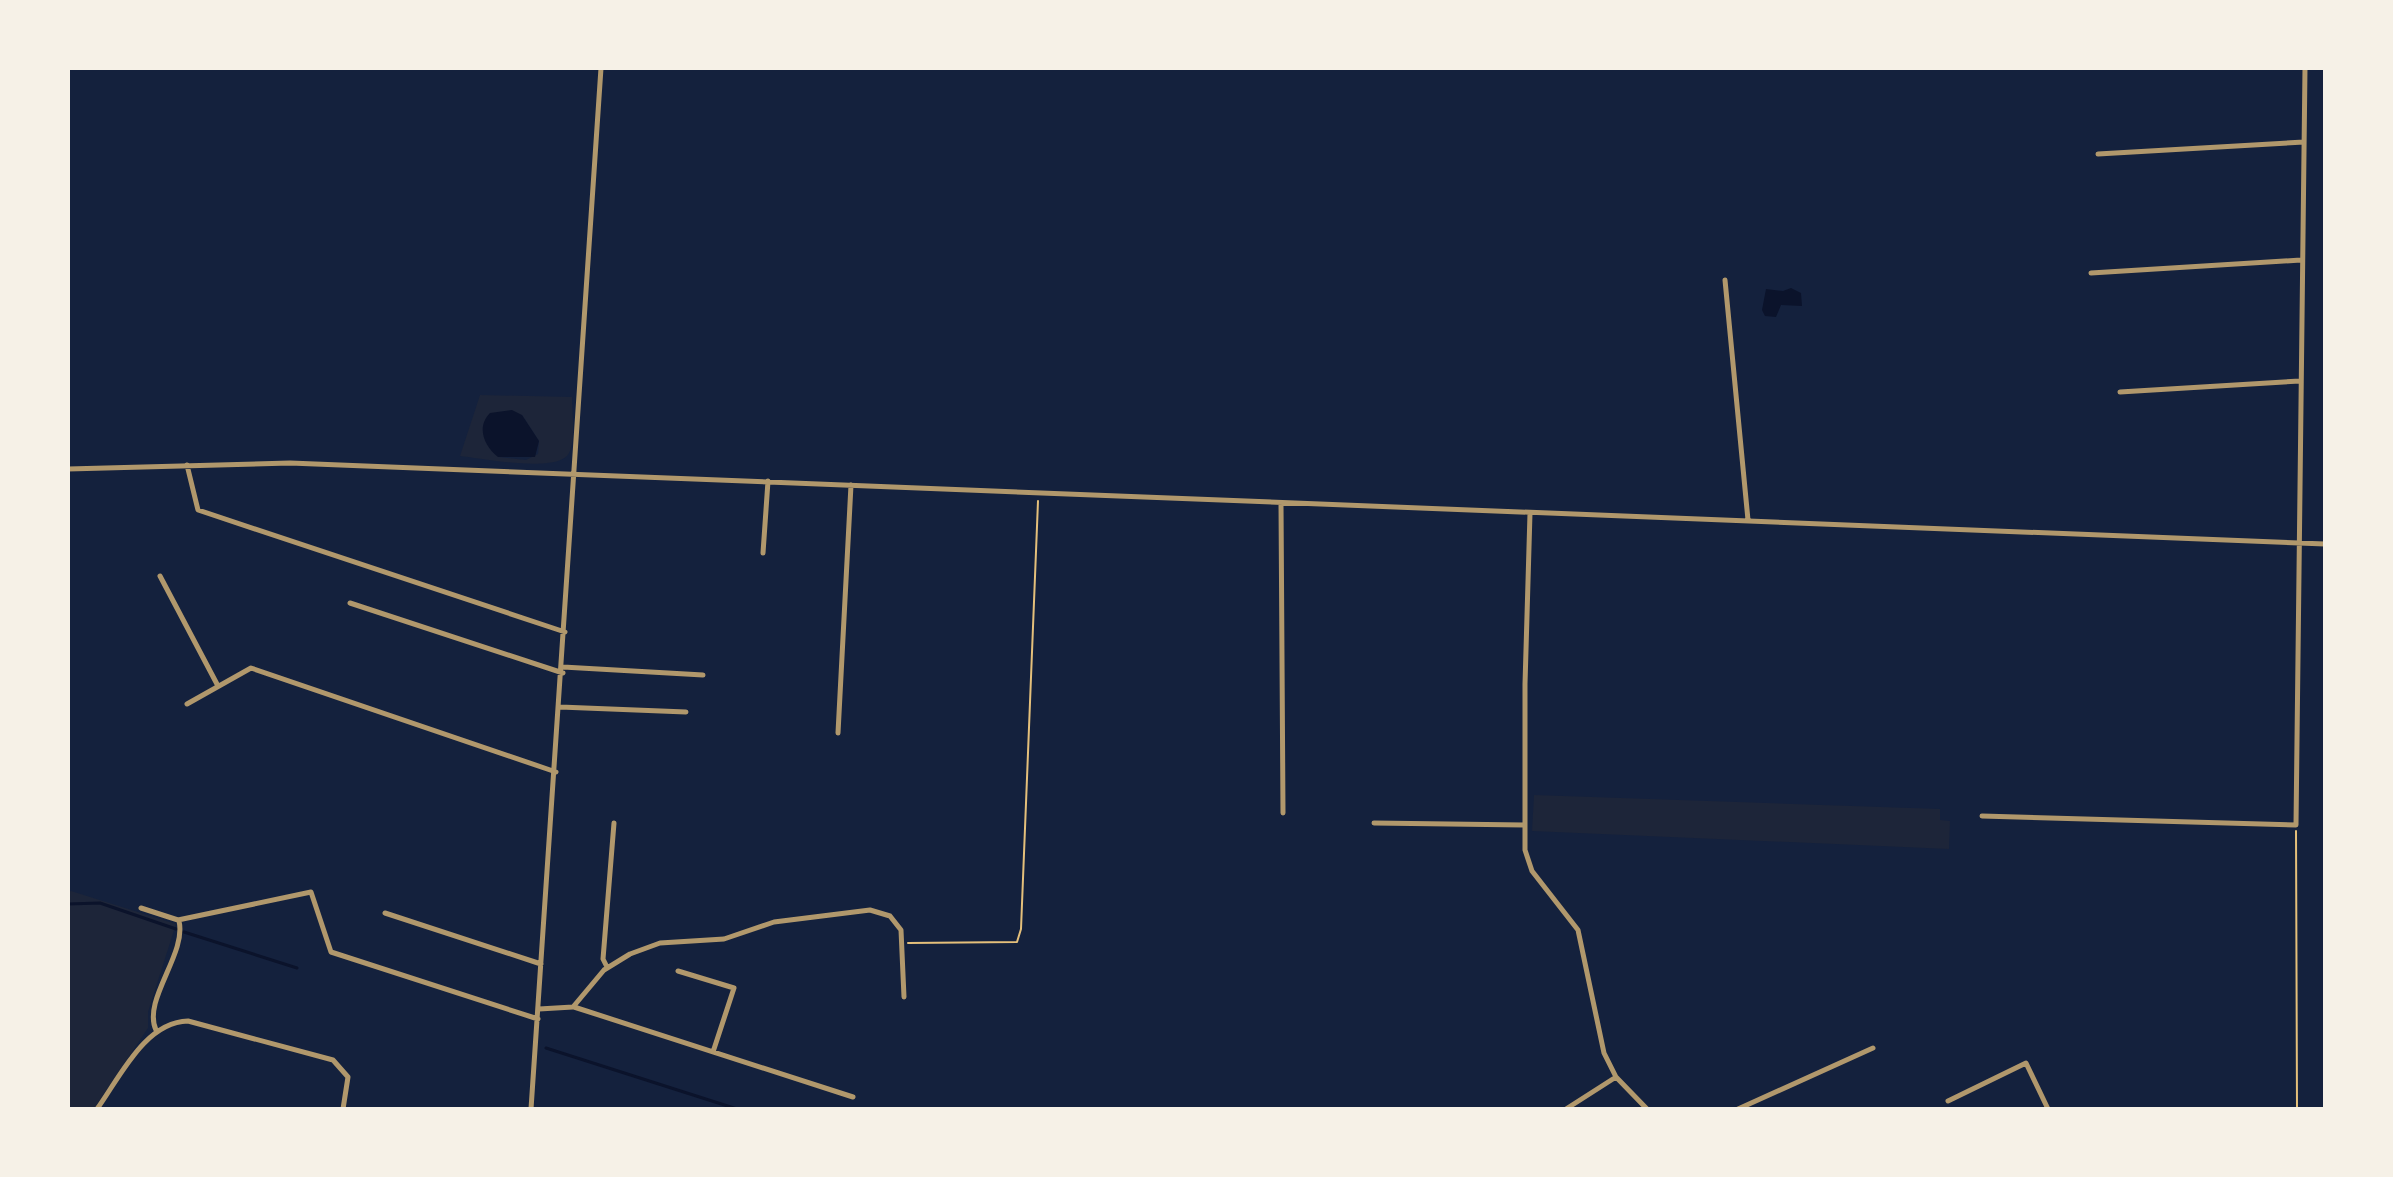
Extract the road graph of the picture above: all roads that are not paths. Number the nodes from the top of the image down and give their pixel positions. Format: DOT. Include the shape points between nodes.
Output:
graph roads {
  1 [pos="601,68"];
  2 [pos="2305,68"];
  3 [pos="2304,142"];
  4 [pos="2098,154"];
  5 [pos="2301,260"];
  6 [pos="2091,273"];
  7 [pos="1725,280"];
  8 [pos="2300,381"];
  9 [pos="2120,392"];
  10 [pos="187,465"];
  11 [pos="68,469"];
  12 [pos="575,473"];
  13 [pos="768,481"];
  14 [pos="851,485"];
  15 [pos="1281,503"];
  16 [pos="1530,513"];
  17 [pos="1748,520"];
  18 [pos="2298,543"];
  19 [pos="2325,544"];
  20 [pos="763,553"];
  21 [pos="160,576"];
  22 [pos="350,603"];
  23 [pos="565,632"];
  24 [pos="563,670"];
  25 [pos="703,675"];
  26 [pos="218,686"];
  27 [pos="187,704"];
  28 [pos="560,707"];
  29 [pos="686,712"];
  30 [pos="838,733"];
  31 [pos="556,772"];
  32 [pos="1283,813"];
  33 [pos="1982,816"];
  34 [pos="614,823"];
  35 [pos="1374,823"];
  36 [pos="1524,825"];
  37 [pos="141,908"];
  38 [pos="385,913"];
  39 [pos="178,920"];
  40 [pos="541,964"];
  41 [pos="607,967"];
  42 [pos="678,971"];
  43 [pos="904,997"];
  44 [pos="573,1007"];
  45 [pos="539,1009"];
  46 [pos="538,1019"];
  47 [pos="156,1030"];
  48 [pos="1873,1048"];
  49 [pos="713,1052"];
  50 [pos="1616,1077"];
  51 [pos="853,1097"];
  52 [pos="1948,1101"];
  53 [pos="97,1109"];
  54 [pos="343,1109"];
  55 [pos="531,1109"];
  56 [pos="1566,1109"];
  57 [pos="1647,1109"];
  58 [pos="1738,1109"];
  59 [pos="2048,1109"];
  1 -- 12 [label="street"];
  2 -- 3 [label="street"];
  3 -- 4 [label="street"];
  3 -- 5 [label="street"];
  5 -- 6 [label="street"];
  5 -- 8 [label="street"];
  7 -- 17 [label="street"];
  8 -- 9 [label="street"];
  8 -- 18 [label="street"];
  10 -- 11 [label="street"];
  10 -- 12 [label="street" via="290,463"];
  10 -- 23 [label="street" via="198,510"];
  12 -- 13 [label="street"];
  12 -- 23 [label="street"];
  13 -- 14 [label="street"];
  13 -- 20 [label="street"];
  14 -- 15 [label="street"];
  14 -- 30 [label="street"];
  15 -- 16 [label="street"];
  15 -- 32 [label="street"];
  16 -- 17 [label="street"];
  16 -- 36 [label="street"];
  17 -- 18 [label="street"];
  18 -- 19 [label="street"];
  18 -- 33 [label="street" via="2296,825"];
  21 -- 26 [label="street"];
  22 -- 24 [label="street"];
  23 -- 24 [label="street"];
  24 -- 25 [label="street"];
  24 -- 28 [label="street"];
  26 -- 27 [label="street"];
  26 -- 31 [label="street" via="251,668"];
  28 -- 29 [label="street"];
  28 -- 31 [label="street"];
  31 -- 40 [label="street"];
  34 -- 41 [label="street" via="603,959"];
  35 -- 36 [label="street"];
  36 -- 50 [label="street" via="1532,871 1578,930 1598,1036"];
  37 -- 39 [label="street"];
  38 -- 40 [label="street"];
  39 -- 46 [label="street" via="311,892 331,952"];
  39 -- 47 [label="street" via="178,939 153,1015"];
  40 -- 45 [label="street"];
  41 -- 43 [label="street" via="660,943 724,939 774,922 870,910 890,916 901,930"];
  41 -- 44 [label="street"];
  42 -- 49 [label="street" via="734,988"];
  44 -- 45 [label="street"];
  44 -- 49 [label="street"];
  45 -- 46 [label="street"];
  46 -- 55 [label="street"];
  47 -- 53 [label="street"];
  47 -- 54 [label="street" via="174,1021 203,1023 333,1060 348,1077"];
  48 -- 58 [label="street"];
  49 -- 51 [label="street"];
  50 -- 56 [label="street"];
  50 -- 57 [label="street"];
  52 -- 59 [label="street" via="2026,1063"];
}
